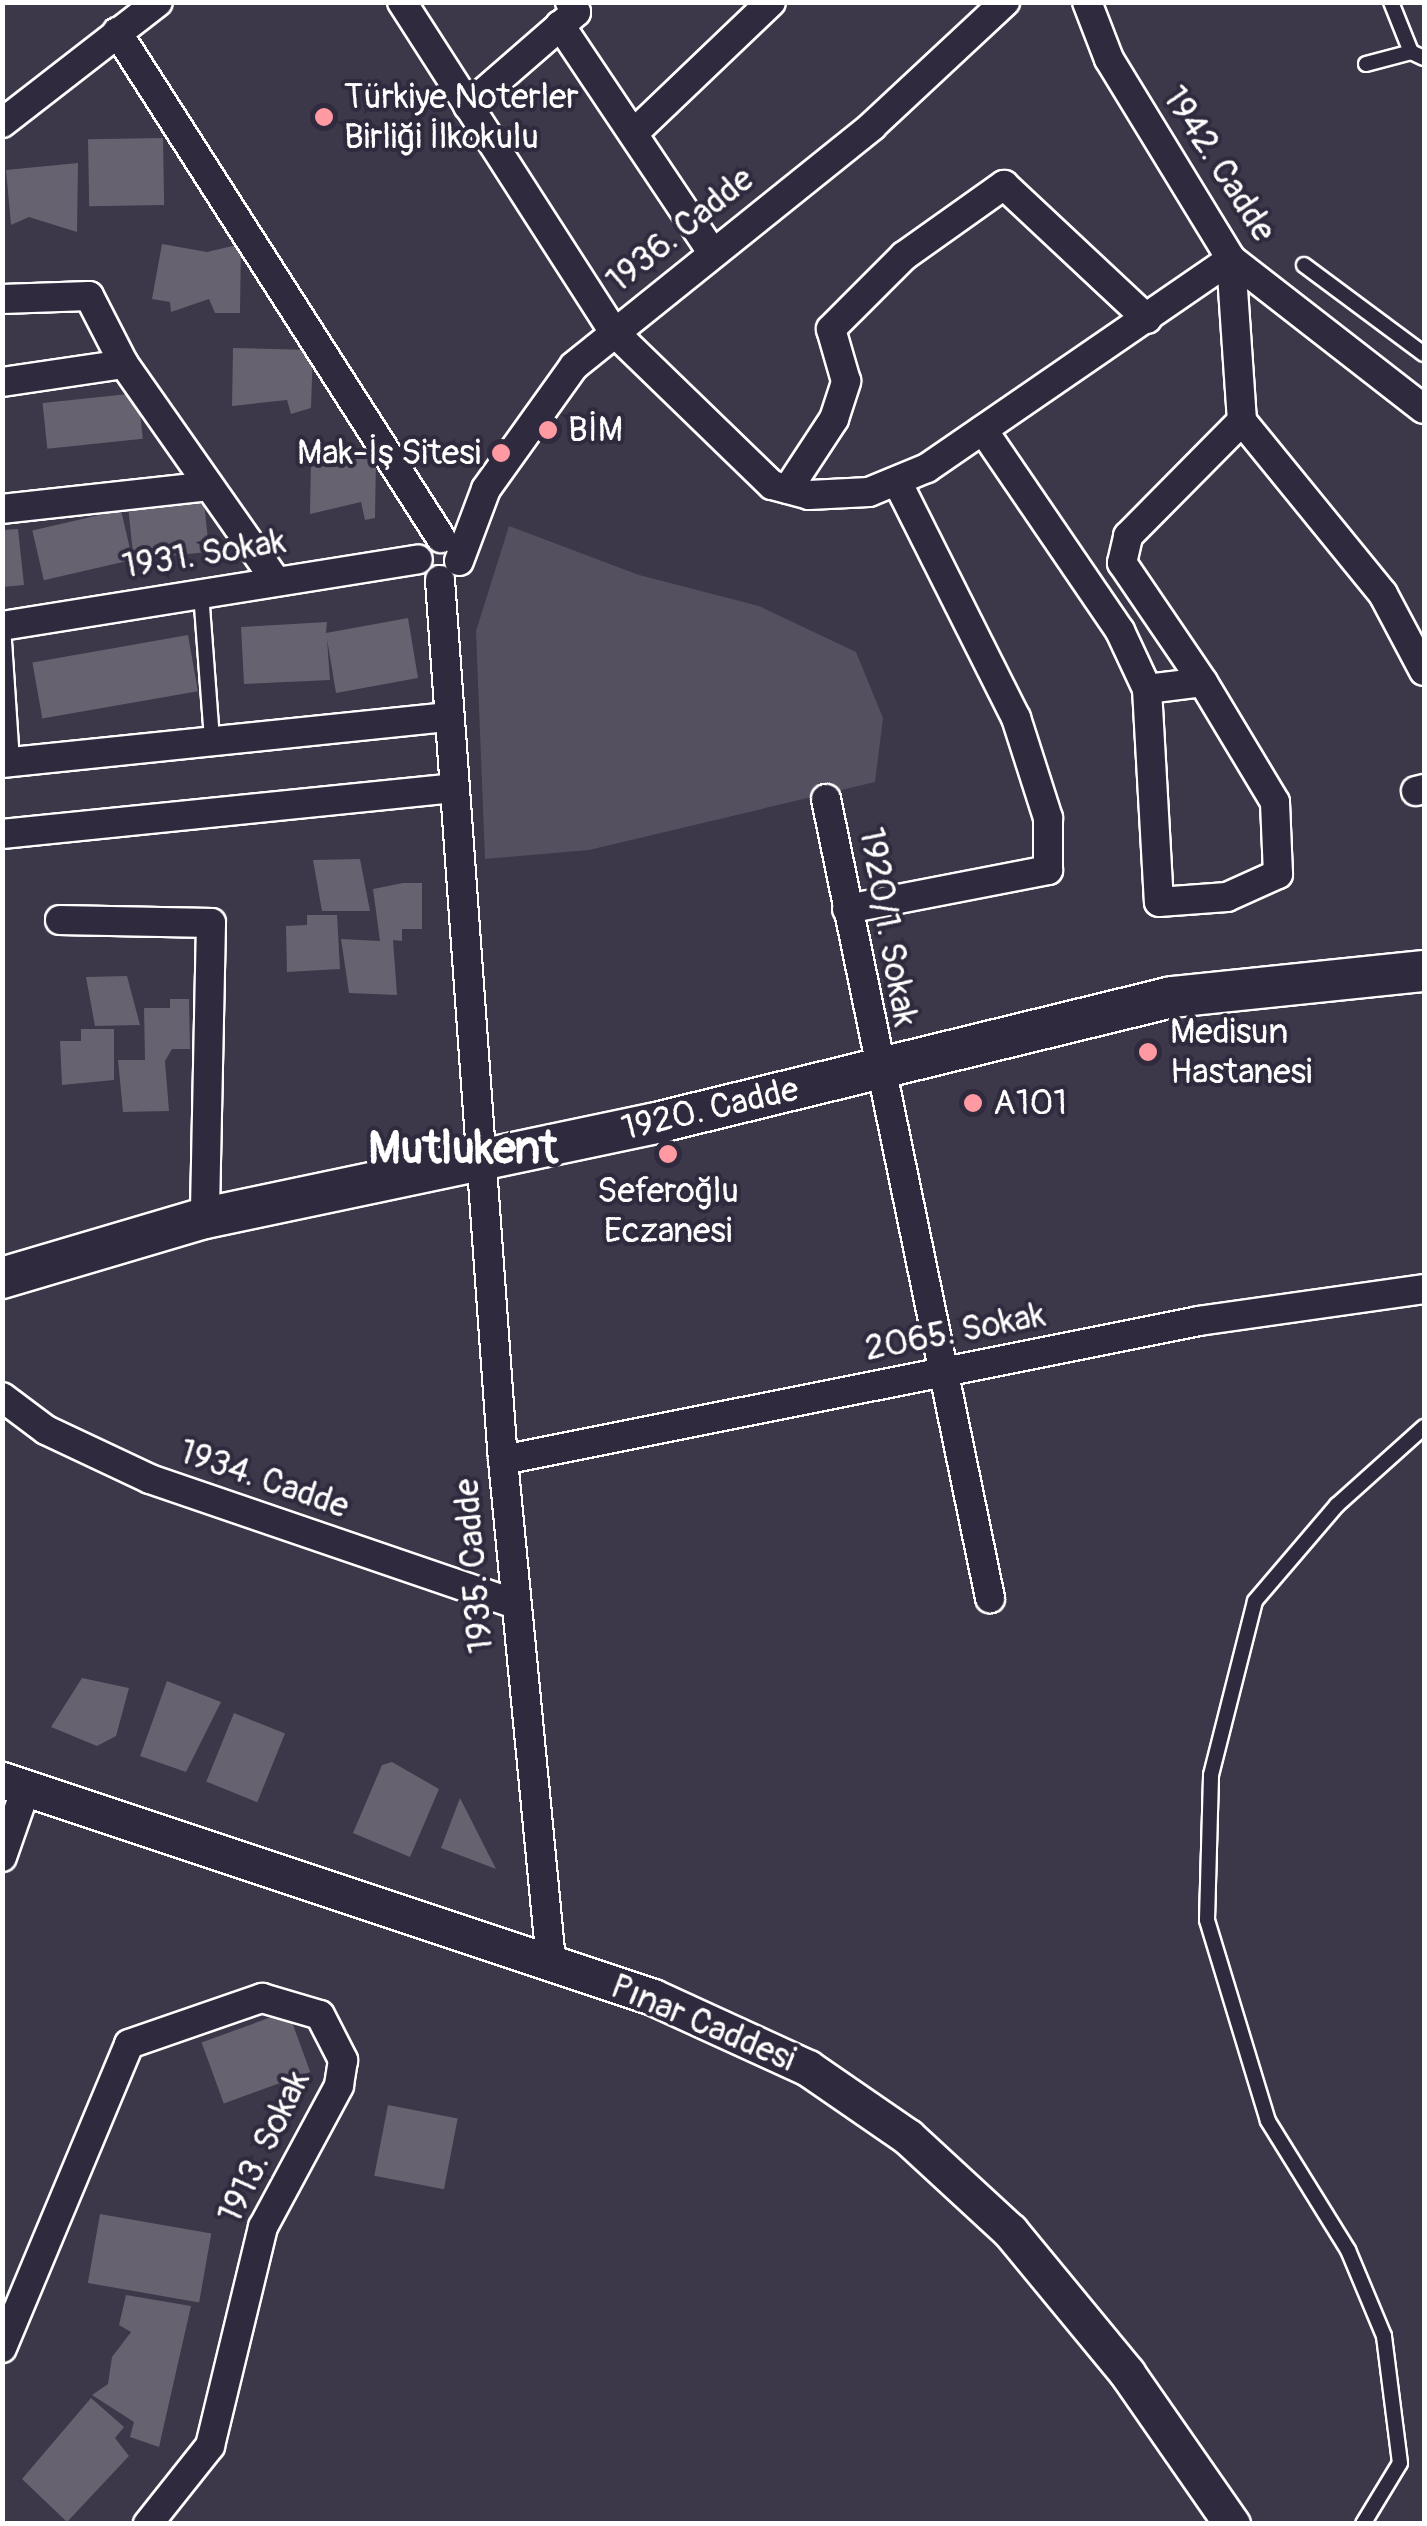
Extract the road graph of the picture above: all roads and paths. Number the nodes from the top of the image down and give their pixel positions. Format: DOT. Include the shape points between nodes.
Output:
graph roads {
  1 [pos="158,2"];
  2 [pos="402,2"];
  3 [pos="771,2"];
  4 [pos="1006,2"];
  5 [pos="1087,2"];
  6 [pos="1392,2"];
  7 [pos="565,14"];
  8 [pos="118,32"];
  9 [pos="1418,55"];
  10 [pos="1366,64"];
  11 [pos="468,106"];
  12 [pos="2,123"];
  13 [pos="636,132"];
  14 [pos="710,249"];
  15 [pos="1231,259"];
  16 [pos="1304,265"];
  17 [pos="2,298"];
  18 [pos="1147,319"];
  19 [pos="614,332"];
  20 [pos="1424,354"];
  21 [pos="124,364"];
  22 [pos="2,382"];
  23 [pos="1424,409"];
  24 [pos="1242,421"];
  25 [pos="982,430"];
  26 [pos="897,480"];
  27 [pos="210,486"];
  28 [pos="788,490"];
  29 [pos="2,508"];
  30 [pos="441,538"];
  31 [pos="418,559"];
  32 [pos="450,570"];
  33 [pos="274,580"];
  34 [pos="201,592"];
  35 [pos="3,626"];
  36 [pos="1424,671"];
  37 [pos="1203,682"];
  38 [pos="1147,689"];
  39 [pos="449,717"];
  40 [pos="212,741"];
  41 [pos="7,762"];
  42 [pos="454,788"];
  43 [pos="826,799"];
  44 [pos="2,834"];
  45 [pos="847,910"];
  46 [pos="60,920"];
  47 [pos="1424,971"];
  48 [pos="876,1069"];
  49 [pos="479,1163"];
  50 [pos="205,1218"];
  51 [pos="2,1278"];
  52 [pos="1424,1289"];
  53 [pos="941,1373"];
  54 [pos="2,1397"];
  55 [pos="1424,1427"];
  56 [pos="502,1460"];
  57 [pos="990,1598"];
  58 [pos="515,1604"];
  59 [pos="14,1784"];
  60 [pos="2,1857"];
  61 [pos="551,1961"];
  62 [pos="2,2348"];
  63 [pos="148,2524"];
  64 [pos="1232,2524"];
  65 [pos="1363,2524"];
  1 -- 8 [label="street"];
  2 -- 11 [label="street"];
  3 -- 13 [label="street"];
  4 -- 14 [label="street, 1936. Cadde" via="872,126"];
  5 -- 15 [label="street, 1942. Cadde" via="1108,59"];
  6 -- 9 [label="lane"];
  7 -- 11 [label="street"];
  7 -- 13 [label="street"];
  8 -- 12 [label="street"];
  8 -- 30 [label="street"];
  9 -- 10 [label="lane"];
  11 -- 19 [label="street"];
  13 -- 14 [label="street"];
  14 -- 19 [label="street, 1936. Cadde"];
  15 -- 18 [label="street"];
  15 -- 23 [label="street, 1942. Cadde"];
  15 -- 24 [label="street"];
  16 -- 20 [label="lane"];
  17 -- 21 [label="street" via="89,296"];
  18 -- 25 [label="street"];
  18 -- 28 [label="street" via="1004,185 904,256 831,329 846,381 834,419"];
  19 -- 28 [label="street" via="772,485"];
  19 -- 32 [label="street, 1936. Cadde" via="574,366 486,489"];
  21 -- 22 [label="street"];
  21 -- 27 [label="street"];
  24 -- 36 [label="street" via="1373,580"];
  24 -- 37 [label="street" via="1128,536 1122,563"];
  25 -- 26 [label="street"];
  25 -- 38 [label="street" via="1120,631"];
  26 -- 28 [label="street" via="869,492"];
  26 -- 45 [label="street" via="1016,718 1048,818 1048,870"];
  27 -- 29 [label="street"];
  27 -- 33 [label="street"];
  30 -- 31 [label="street"];
  30 -- 32 [label="street"];
  31 -- 32 [label="street"];
  31 -- 33 [label="street, 1931. Sokak"];
  32 -- 39 [label="street, 1936. Cadde"];
  33 -- 34 [label="street, 1931. Sokak"];
  34 -- 35 [label="street, 1931. Sokak"];
  34 -- 40 [label="lane"];
  35 -- 41 [label="lane"];
  37 -- 38 [label="street"];
  37 -- 38 [label="street" via="1275,802 1278,874 1227,898 1158,902"];
  39 -- 40 [label="street"];
  39 -- 42 [label="street, 1936. Cadde"];
  40 -- 41 [label="street"];
  42 -- 44 [label="street"];
  42 -- 49 [label="street, 1936. Cadde"];
  43 -- 45 [label="street, 1920/1. Sokak"];
  45 -- 48 [label="street, 1920/1. Sokak"];
  46 -- 50 [label="street" via="212,922"];
  47 -- 48 [label="main road, 1920. Cadde" via="1172,997"];
  48 -- 49 [label="main road, 1920. Cadde"];
  48 -- 53 [label="street, 1920/1. Sokak"];
  49 -- 50 [label="main road, 1920. Cadde"];
  49 -- 56 [label="street, 1935. Cadde"];
  50 -- 51 [label="main road, 1920. Cadde"];
  52 -- 53 [label="street, 2065. Sokak" via="1304,1302"];
  53 -- 56 [label="street, 2065. Sokak"];
  53 -- 57 [label="street, 1920/1. Sokak"];
  54 -- 58 [label="street, 1934. Cadde" via="46,1430 150,1479"];
  55 -- 65 [label="lane" via="1337,1506 1255,1600 1211,1776 1206,1920 1268,2121 1348,2250 1384,2336 1400,2462"];
  56 -- 58 [label="street, 1935. Cadde"];
  58 -- 61 [label="street, 1935. Cadde"];
  59 -- 60 [label="street"];
  59 -- 61 [label="street, Pınar Caddesi"];
  61 -- 64 [label="street, Pınar Caddesi" via="753,2039 908,2137 1069,2299"];
  62 -- 63 [label="street, 1913. Sokak" via="129,2044 262,1998 320,2015 343,2060 339,2086 263,2227 210,2446"];
}
